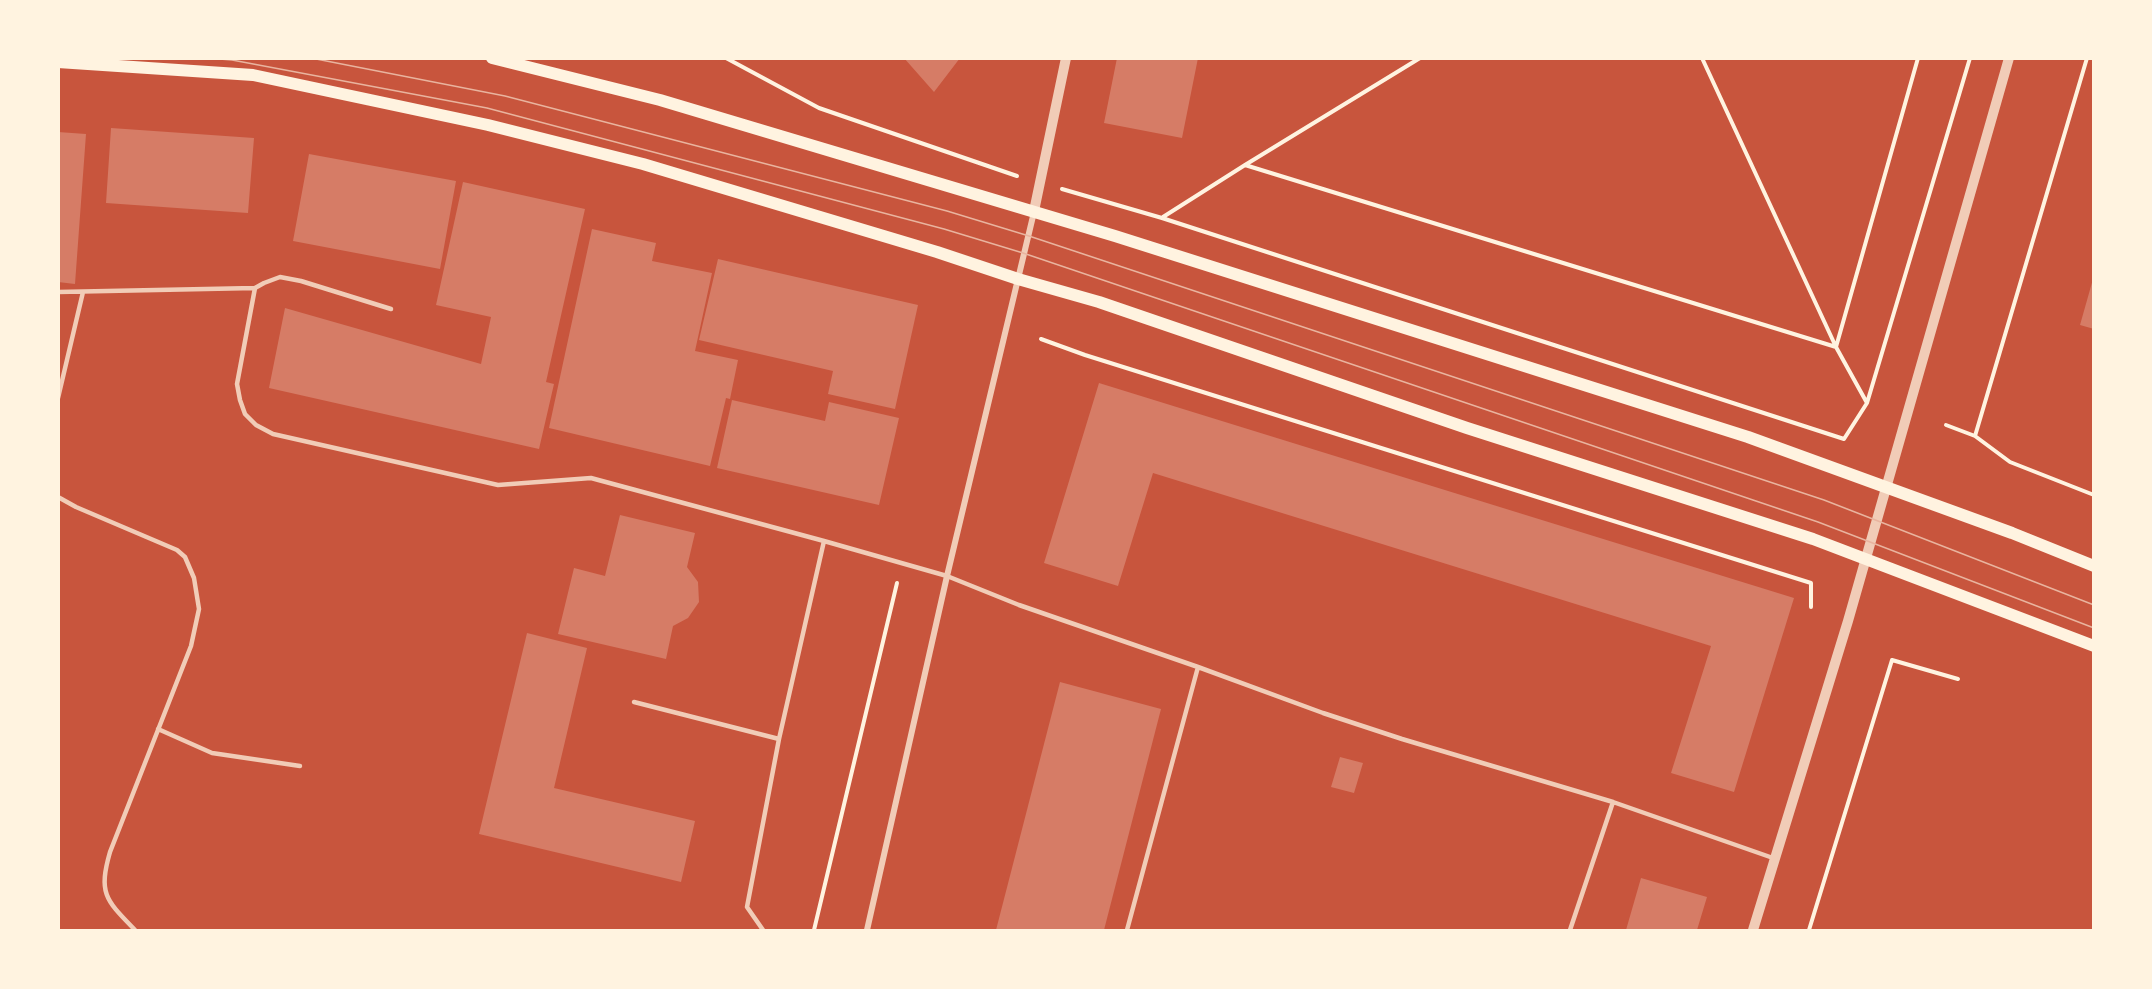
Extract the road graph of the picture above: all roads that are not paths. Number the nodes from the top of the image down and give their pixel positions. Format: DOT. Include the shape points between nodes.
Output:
graph roads {
  1 [pos="492,58"];
  2 [pos="1066,58"];
  3 [pos="2009,58"];
  4 [pos="58,62"];
  5 [pos="1034,211"];
  6 [pos="1018,279"];
  7 [pos="255,288"];
  8 [pos="58,292"];
  9 [pos="83,292"];
  10 [pos="391,309"];
  11 [pos="58,398"];
  12 [pos="1886,488"];
  13 [pos="58,497"];
  14 [pos="824,541"];
  15 [pos="1866,558"];
  16 [pos="2094,566"];
  17 [pos="947,576"];
  18 [pos="2094,646"];
  19 [pos="1198,667"];
  20 [pos="634,702"];
  21 [pos="158,729"];
  22 [pos="779,739"];
  23 [pos="300,766"];
  24 [pos="1613,802"];
  25 [pos="1775,858"];
  26 [pos="135,930"];
  27 [pos="763,930"];
  28 [pos="867,930"];
  29 [pos="1127,930"];
  30 [pos="1570,930"];
  31 [pos="1753,930"];
  1 -- 5 [label="main road" via="660,100"];
  2 -- 5 [label="street"];
  3 -- 12 [label="street"];
  4 -- 6 [label="main road" via="253,75 488,125 643,164"];
  5 -- 6 [label="street"];
  5 -- 12 [label="main road" via="1748,437"];
  6 -- 15 [label="main road" via="1099,302 1467,428"];
  6 -- 17 [label="street"];
  7 -- 9 [label="lane"];
  7 -- 10 [label="lane" via="280,277"];
  7 -- 14 [label="lane" via="237,384 246,414 273,434 498,484 591,478"];
  8 -- 9 [label="lane"];
  9 -- 11 [label="lane"];
  12 -- 15 [label="street"];
  12 -- 16 [label="main road"];
  13 -- 21 [label="lane" via="166,544 185,557 190,568 199,609 191,646"];
  14 -- 17 [label="lane"];
  14 -- 22 [label="lane"];
  15 -- 18 [label="main road"];
  15 -- 25 [label="street"];
  17 -- 19 [label="lane" via="1029,609"];
  17 -- 28 [label="street"];
  19 -- 24 [label="lane" via="1366,728"];
  19 -- 29 [label="lane"];
  20 -- 22 [label="lane"];
  21 -- 23 [label="lane" via="213,753"];
  21 -- 26 [label="lane" via="104,872 104,893"];
  22 -- 27 [label="lane" via="747,907"];
  24 -- 25 [label="lane"];
  24 -- 30 [label="lane"];
  25 -- 31 [label="street"];
}
